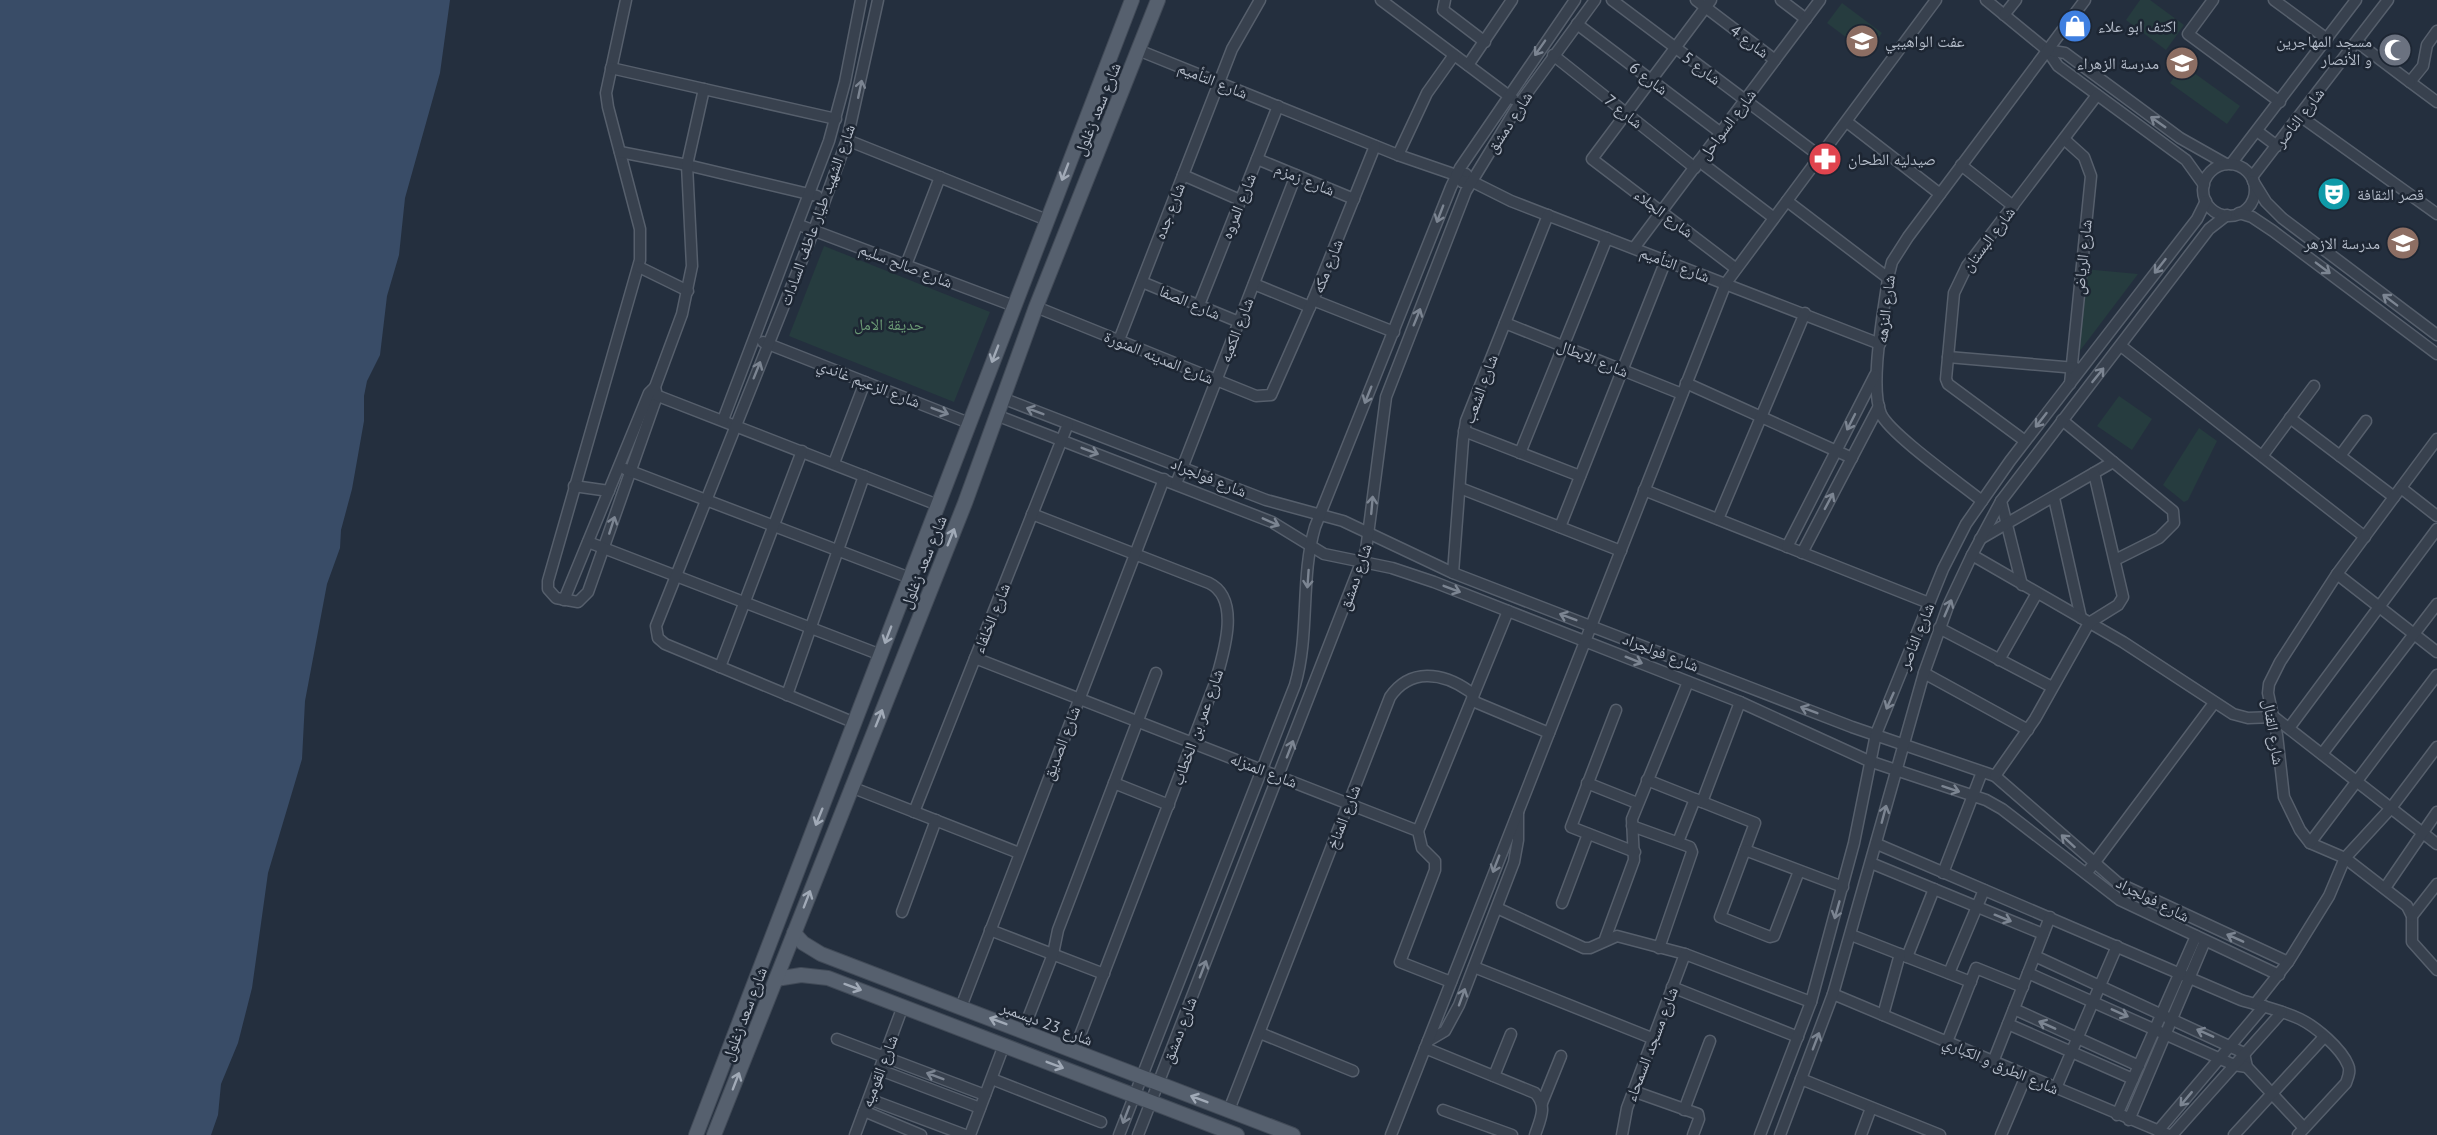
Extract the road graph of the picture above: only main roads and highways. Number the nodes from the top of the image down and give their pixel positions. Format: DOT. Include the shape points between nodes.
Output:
graph roads {
  1 [pos="1132,0"];
  2 [pos="1158,0"];
  3 [pos="897,613"];
  4 [pos="918,621"];
  5 [pos="794,933"];
  6 [pos="833,958"];
  7 [pos="828,978"];
  8 [pos="776,979"];
  9 [pos="1216,1131"];
  10 [pos="696,1135"];
  11 [pos="715,1135"];
  12 [pos="1237,1135"];
  13 [pos="1293,1135"];
  1 -- 3 [label="main road, شارع سعد زغلول, one-way"];
  4 -- 2 [label="main road, شارع سعد زغلول, one-way" via="1036,307"];
  3 -- 4 [label="main road"];
  3 -- 10 [label="main road, شارع سعد زغلول, one-way"];
  5 -- 4 [label="main road, شارع سعد زغلول, one-way"];
  5 -- 6 [label="main road, شارع 23 ديسمبر" via="809,947"];
  5 -- 8 [label="main road, شارع سعد زغلول"];
  6 -- 7 [label="main road"];
  13 -- 6 [label="main road, شارع 23 ديسمبر, one-way"];
  7 -- 8 [label="main road" via="801,975"];
  7 -- 9 [label="main road, one-way" via="1134,1095"];
  11 -- 8 [label="main road, شارع سعد زغلول, one-way"];
  9 -- 12 [label="main road"];
}
